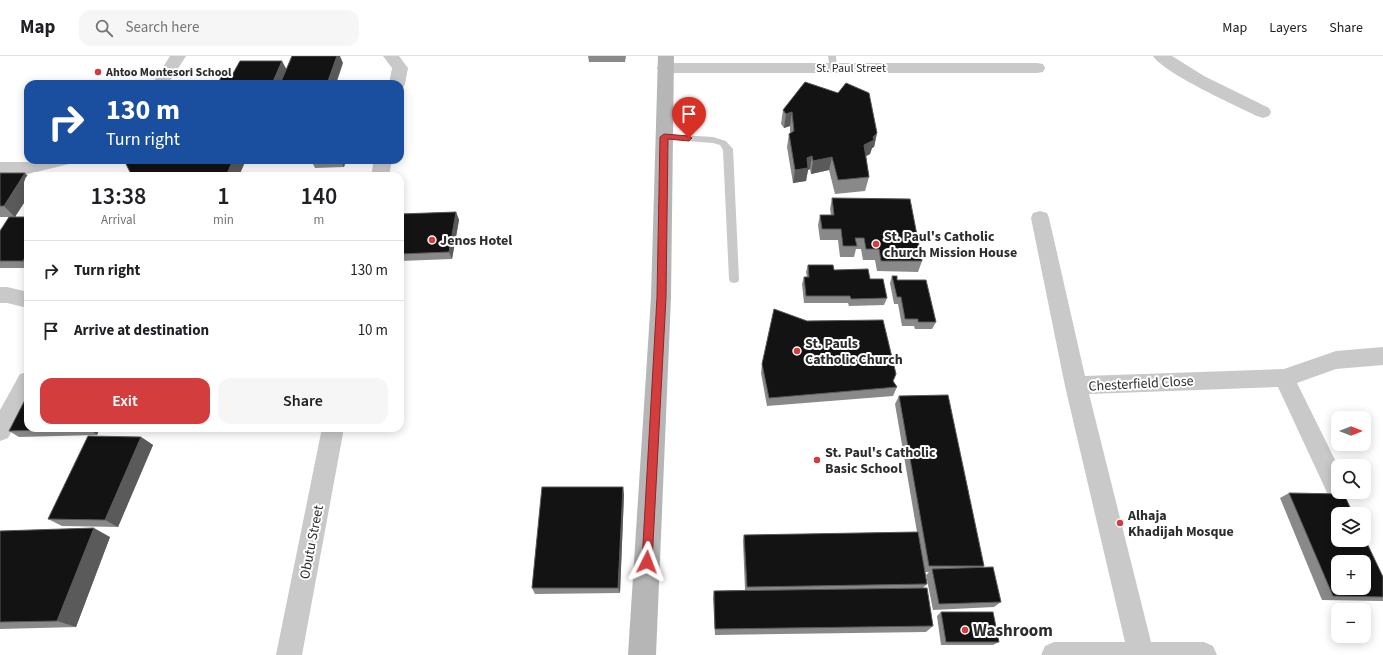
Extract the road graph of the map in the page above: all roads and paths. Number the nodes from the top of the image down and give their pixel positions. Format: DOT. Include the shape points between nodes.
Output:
graph roads {
  1 [pos="178,56"];
  2 [pos="391,56"];
  3 [pos="1161,56"];
  4 [pos="666,62"];
  5 [pos="833,62"];
  6 [pos="1037,68"];
  7 [pos="163,80"];
  8 [pos="398,80"];
  9 [pos="1263,112"];
  10 [pos="664,137"];
  11 [pos="46,164"];
  12 [pos="0,168"];
  13 [pos="1040,218"];
  14 [pos="734,279"];
  15 [pos="0,295"];
  16 [pos="24,299"];
  17 [pos="1383,356"];
  18 [pos="1284,378"];
  19 [pos="1076,386"];
  20 [pos="24,388"];
  21 [pos="0,431"];
  22 [pos="332,432"];
  23 [pos="1331,476"];
  24 [pos="289,655"];
  25 [pos="642,655"];
  26 [pos="1054,655"];
  27 [pos="1141,655"];
  28 [pos="1204,655"];
  1 -- 7 [label="street"];
  2 -- 8 [label="street" via="400,68"];
  3 -- 9 [label="street" via="1183,72"];
  4 -- 5 [label="street, St. Paul Street"];
  4 -- 10 [label="street"];
  5 -- 6 [label="street, St. Paul Street"];
  10 -- 14 [label="lane" via="713,140 723,143 728,149"];
  10 -- 25 [label="street" via="662,297"];
  11 -- 12 [label="street" via="28,168"];
  13 -- 19 [label="street"];
  15 -- 16 [label="street"];
  17 -- 18 [label="street, Chesterfield Close" via="1336,360"];
  18 -- 19 [label="street, Chesterfield Close"];
  18 -- 23 [label="street"];
  19 -- 27 [label="street, Chesterfield Close"];
  20 -- 21 [label="street"];
  22 -- 24 [label="street, Obutu Street"];
  26 -- 27 [label="street"];
  27 -- 28 [label="street"];
}
